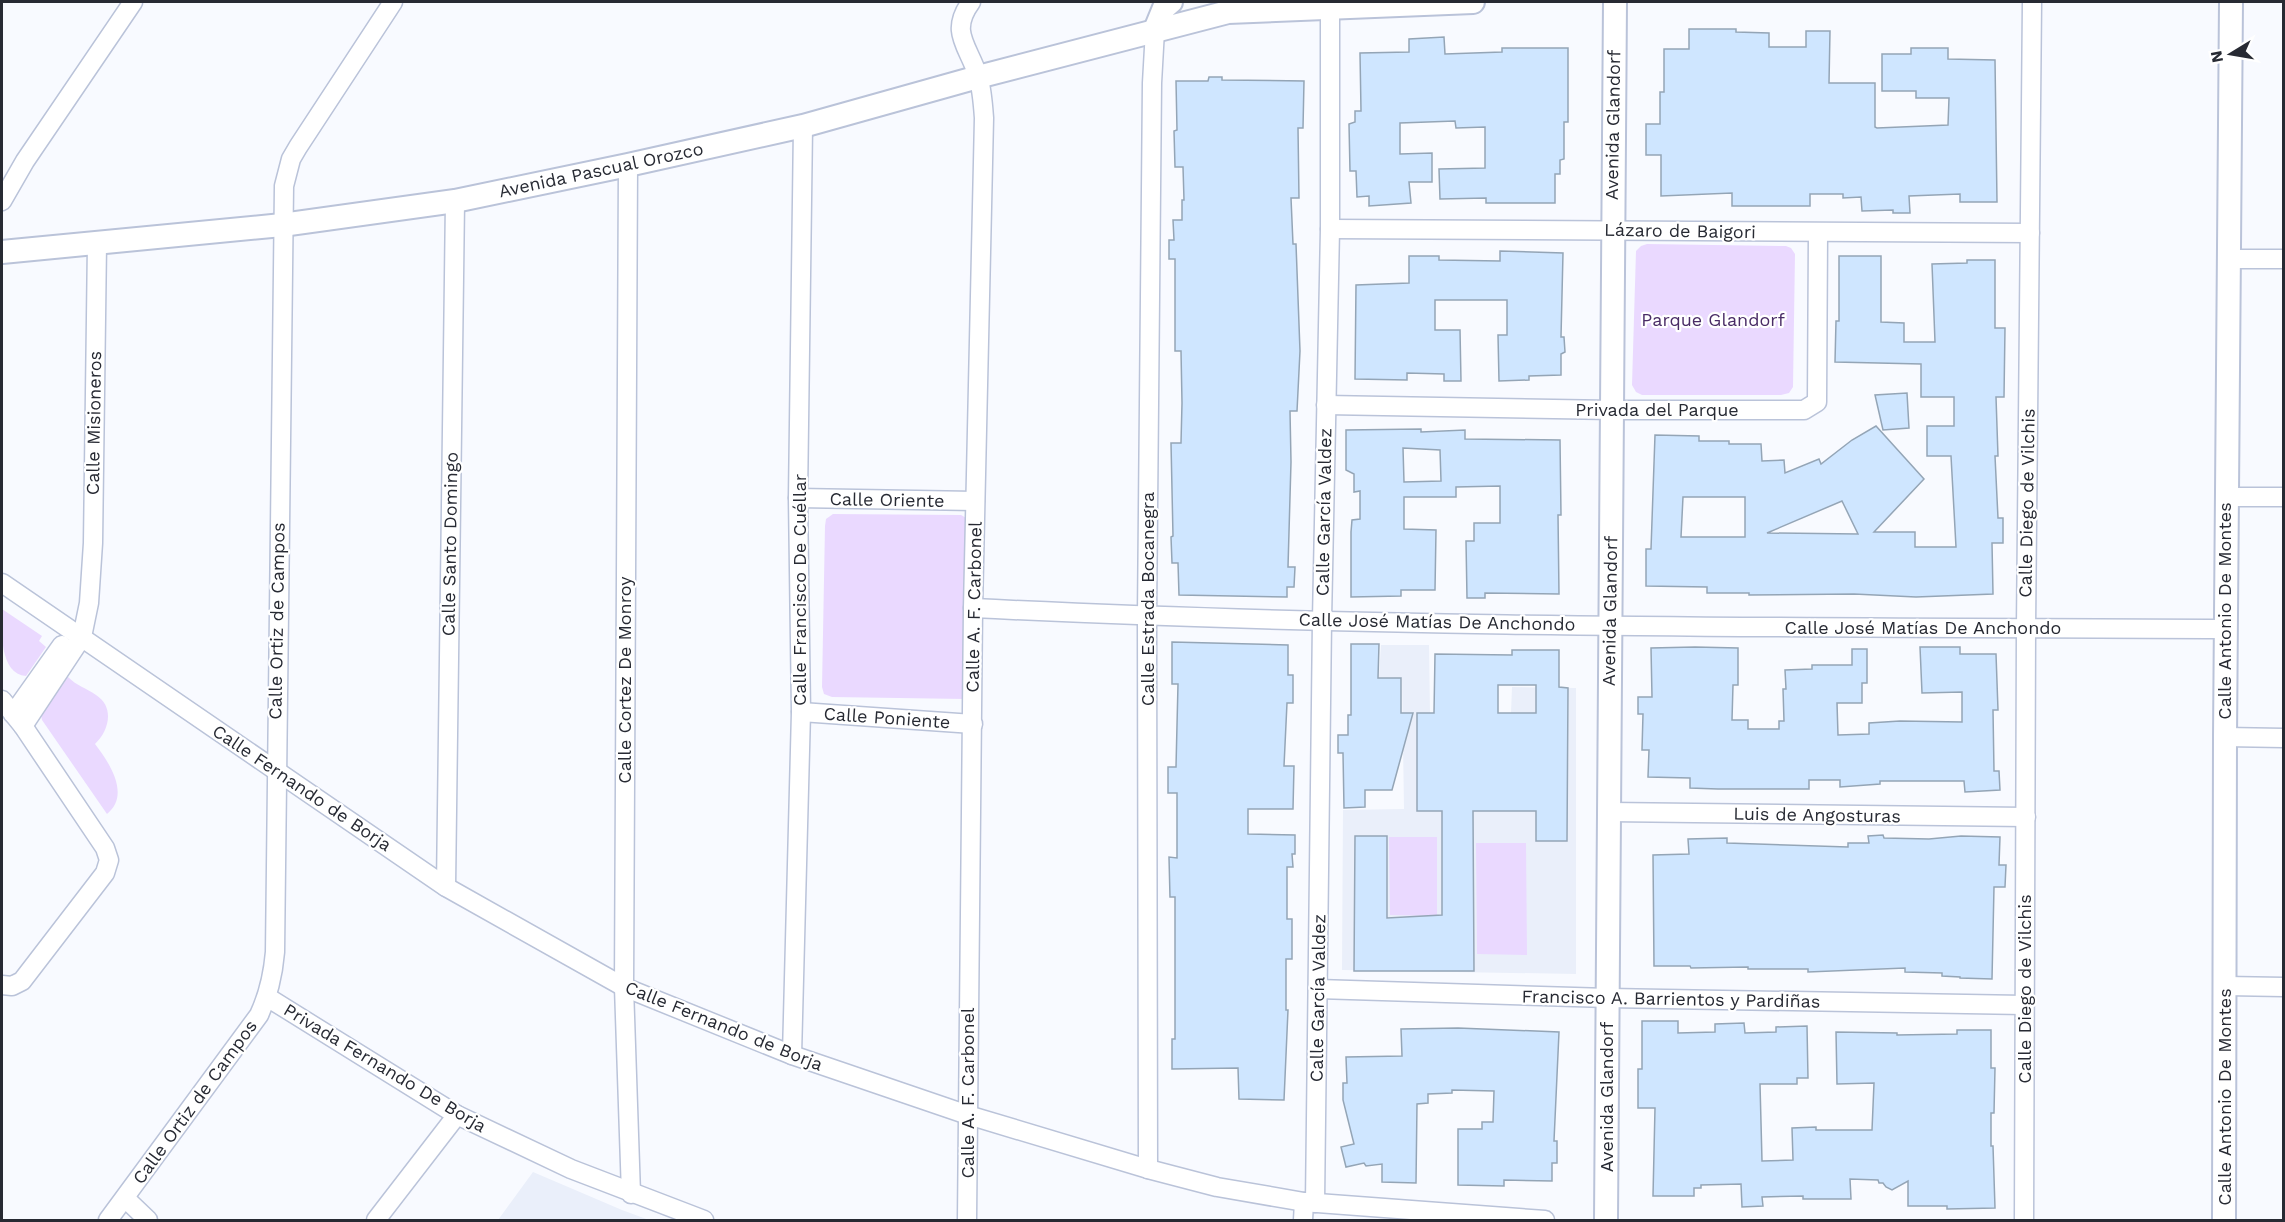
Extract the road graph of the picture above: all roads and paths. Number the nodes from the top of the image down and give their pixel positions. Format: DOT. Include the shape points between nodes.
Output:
graph roads {
  1 [pos="133,2"];
  2 [pos="393,2"];
  3 [pos="971,2"];
  4 [pos="1171,2"];
  5 [pos="1473,2"];
  6 [pos="1615,2"];
  7 [pos="2032,2"];
  8 [pos="2230,2"];
  9 [pos="1330,5"];
  10 [pos="1155,30"];
  11 [pos="978,77"];
  12 [pos="803,126"];
  13 [pos="628,165"];
  14 [pos="2,201"];
  15 [pos="455,201"];
  16 [pos="282,225"];
  17 [pos="1330,229"];
  18 [pos="1612,230"];
  19 [pos="2030,233"];
  20 [pos="1818,234"];
  21 [pos="96,243"];
  22 [pos="2,252"];
  23 [pos="2228,259"];
  24 [pos="2283,259"];
  25 [pos="1326,405"];
  26 [pos="1613,410"];
  27 [pos="2226,496"];
  28 [pos="2283,497"];
  29 [pos="798,498"];
  30 [pos="975,501"];
  31 [pos="2,583"];
  32 [pos="973,608"];
  33 [pos="1147,617"];
  34 [pos="1322,620"];
  35 [pos="1610,626"];
  36 [pos="2026,628"];
  37 [pos="2226,629"];
  38 [pos="77,634"];
  39 [pos="2,700"];
  40 [pos="801,712"];
  41 [pos="18,720"];
  42 [pos="973,724"];
  43 [pos="2225,737"];
  44 [pos="2283,738"];
  45 [pos="276,770"];
  46 [pos="1609,812"];
  47 [pos="2026,817"];
  48 [pos="446,887"];
  49 [pos="2,985"];
  50 [pos="2226,986"];
  51 [pos="624,987"];
  52 [pos="2283,987"];
  53 [pos="1318,988"];
  54 [pos="267,997"];
  55 [pos="1608,998"];
  56 [pos="2024,1005"];
  57 [pos="792,1054"];
  58 [pos="456,1115"];
  59 [pos="968,1115"];
  60 [pos="1148,1169"];
  61 [pos="631,1194"];
  62 [pos="126,1199"];
  63 [pos="1309,1203"];
  64 [pos="108,1221"];
  65 [pos="148,1221"];
  66 [pos="376,1221"];
  67 [pos="704,1221"];
  68 [pos="967,1221"];
  69 [pos="1304,1221"];
  70 [pos="1545,1221"];
  71 [pos="1606,1221"];
  72 [pos="2024,1221"];
  73 [pos="2224,1221"];
  1 -- 14 [label="street"];
  2 -- 16 [label="street, Calle Ortiz de Campos" via="291,159 284,186"];
  3 -- 11 [label="street, Calle A. F. Carbonel" via="961,17 960,32"];
  4 -- 10 [label="main road" via="1164,8"];
  5 -- 9 [label="main road, Avenida Pascual Orozco"];
  6 -- 18 [label="main road, Avenida Glandorf"];
  7 -- 19 [label="street, Calle Diego de Vilchis"];
  8 -- 23 [label="main road, Calle Antonio De Montes"];
  9 -- 10 [label="main road, Avenida Pascual Orozco" via="1227,12"];
  9 -- 17 [label="street, Calle García Valdez"];
  10 -- 11 [label="main road, Avenida Pascual Orozco"];
  10 -- 33 [label="street, Calle Estrada Bocanegra"];
  11 -- 12 [label="main road, Avenida Pascual Orozco"];
  11 -- 30 [label="street, Calle A. F. Carbonel" via="984,118"];
  12 -- 13 [label="main road, Avenida Pascual Orozco"];
  12 -- 29 [label="street, Calle Francisco De Cuéllar"];
  13 -- 15 [label="main road, Avenida Pascual Orozco"];
  13 -- 51 [label="street, Calle Cortez De Monroy"];
  15 -- 16 [label="main road, Avenida Pascual Orozco"];
  15 -- 48 [label="street, Calle Santo Domingo"];
  16 -- 21 [label="main road, Avenida Pascual Orozco"];
  16 -- 45 [label="street, Calle Ortiz de Campos"];
  17 -- 18 [label="street, Lázaro de Baigori"];
  17 -- 25 [label="street, Calle García Valdez"];
  18 -- 20 [label="street, Lázaro de Baigori"];
  18 -- 26 [label="main road, Avenida Glandorf"];
  19 -- 20 [label="street, Lázaro de Baigori"];
  19 -- 36 [label="street, Calle Diego de Vilchis"];
  20 -- 26 [label="street, Privada del Parque" via="1817,402 1812,407"];
  21 -- 22 [label="main road, Avenida Pascual Orozco"];
  21 -- 38 [label="street, Calle Misioneros" via="93,543 89,603"];
  23 -- 24 [label="street"];
  23 -- 27 [label="main road, Calle Antonio De Montes"];
  25 -- 26 [label="street, Privada del Parque"];
  25 -- 34 [label="street, Calle García Valdez"];
  26 -- 35 [label="main road, Avenida Glandorf"];
  27 -- 28 [label="street"];
  27 -- 37 [label="main road, Calle Antonio De Montes"];
  29 -- 30 [label="street, Calle Oriente"];
  29 -- 40 [label="street, Calle Francisco De Cuéllar"];
  30 -- 32 [label="street, Calle A. F. Carbonel"];
  31 -- 38 [label="street, Calle Fernando de Borja"];
  32 -- 33 [label="street, Calle José Matías De Anchondo"];
  32 -- 42 [label="street, Calle A. F. Carbonel"];
  33 -- 34 [label="street, Calle José Matías De Anchondo"];
  33 -- 60 [label="street, Calle Estrada Bocanegra"];
  34 -- 35 [label="street, Calle José Matías De Anchondo"];
  34 -- 53 [label="street, Calle García Valdez"];
  35 -- 36 [label="street, Calle José Matías De Anchondo"];
  35 -- 46 [label="main road, Avenida Glandorf"];
  36 -- 37 [label="street, Calle José Matías De Anchondo"];
  36 -- 47 [label="street, Calle Diego de Vilchis"];
  37 -- 43 [label="main road, Calle Antonio De Montes"];
  38 -- 41 [label="street"];
  38 -- 45 [label="street, Calle Fernando de Borja"];
  39 -- 41 [label="street"];
  40 -- 42 [label="street, Calle Poniente"];
  40 -- 57 [label="street, Calle Francisco De Cuéllar"];
  41 -- 49 [label="street" via="105,848 109,860 105,873 22,981"];
  42 -- 59 [label="street, Calle A. F. Carbonel"];
  43 -- 44 [label="street"];
  43 -- 50 [label="main road, Calle Antonio De Montes"];
  45 -- 48 [label="street, Calle Fernando de Borja"];
  45 -- 54 [label="street, Calle Ortiz de Campos" via="275,952"];
  46 -- 47 [label="street, Luis de Angosturas"];
  46 -- 55 [label="main road, Avenida Glandorf"];
  47 -- 56 [label="street, Calle Diego de Vilchis"];
  48 -- 51 [label="street, Calle Fernando de Borja"];
  50 -- 52 [label="street"];
  50 -- 73 [label="main road, Calle Antonio De Montes"];
  51 -- 57 [label="street, Calle Fernando de Borja"];
  51 -- 61 [label="street, Calle Cortez De Monroy"];
  53 -- 55 [label="street, Francisco A. Barrientos y Pardiñas"];
  53 -- 63 [label="street, Calle García Valdez"];
  54 -- 58 [label="street, Privada Fernando De Borja"];
  54 -- 62 [label="street, Calle Ortiz de Campos" via="236,1048"];
  55 -- 56 [label="street, Francisco A. Barrientos y Pardiñas"];
  55 -- 71 [label="main road, Avenida Glandorf"];
  56 -- 72 [label="street, Calle Diego de Vilchis"];
  57 -- 59 [label="street, Calle Fernando de Borja"];
  58 -- 61 [label="street, Privada Fernando De Borja"];
  58 -- 66 [label="street"];
  59 -- 60 [label="street, Calle Fernando de Borja"];
  59 -- 68 [label="street, Calle A. F. Carbonel"];
  60 -- 63 [label="street, Calle Fernando de Borja" via="1217,1187"];
  61 -- 67 [label="street, Privada Fernando De Borja"];
  62 -- 64 [label="street, Calle Ortiz de Campos"];
  62 -- 65 [label="street"];
  63 -- 69 [label="street, Calle García Valdez"];
  63 -- 70 [label="street, Calle Fernando de Borja"];
}
